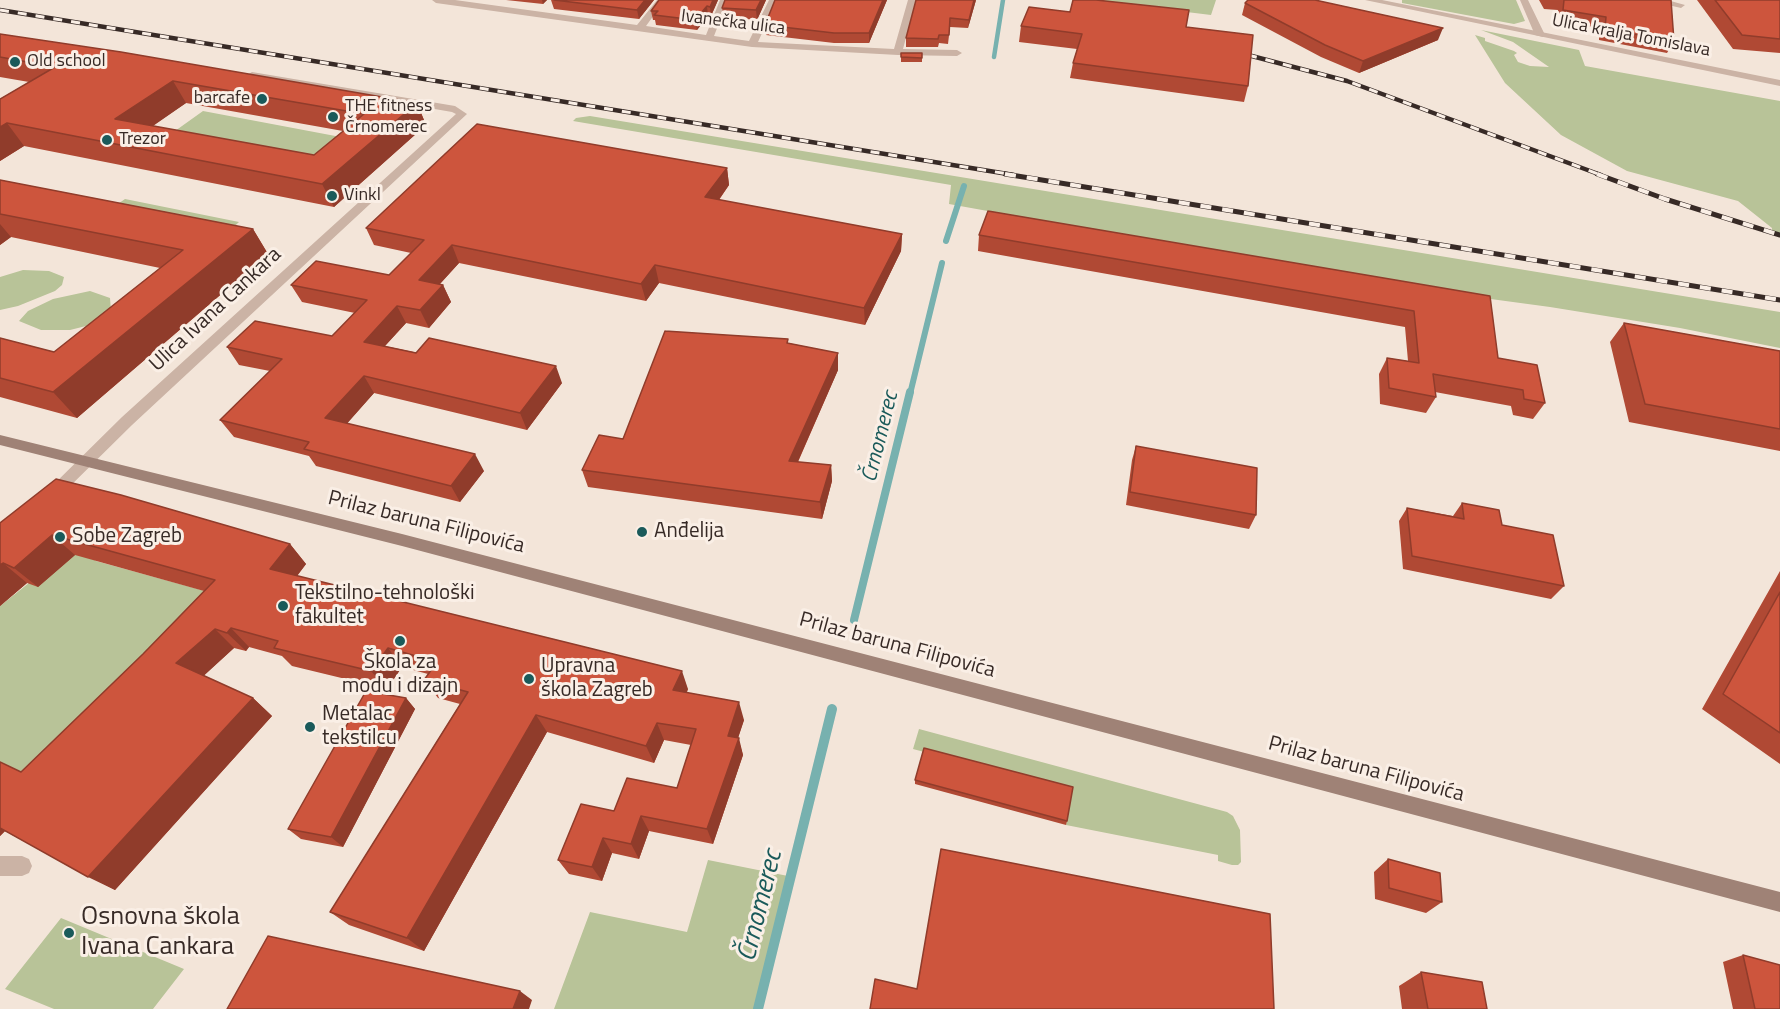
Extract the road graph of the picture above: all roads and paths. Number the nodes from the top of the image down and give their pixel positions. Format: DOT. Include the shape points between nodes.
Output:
graph roads {
  1 [pos="436,0"];
  2 [pos="661,0"];
  3 [pos="724,0"];
  4 [pos="773,0"];
  5 [pos="912,0"];
  6 [pos="1369,0"];
  7 [pos="1524,0"];
  8 [pos="1651,0"];
  9 [pos="1401,4"];
  10 [pos="550,5"];
  11 [pos="1681,5"];
  12 [pos="541,14"];
  13 [pos="640,28"];
  14 [pos="1539,35"];
  15 [pos="709,38"];
  16 [pos="752,44"];
  17 [pos="898,52"];
  18 [pos="957,53"];
  19 [pos="246,74"];
  20 [pos="1780,83"];
  21 [pos="0,440"];
  22 [pos="85,463"];
  23 [pos="43,504"];
  24 [pos="0,866"];
  25 [pos="22,866"];
  26 [pos="1780,902"];
  1 -- 12 [label="street, Ivanečka ulica"];
  2 -- 13 [label="street"];
  3 -- 15 [label="street"];
  4 -- 16 [label="street"];
  5 -- 17 [label="street"];
  6 -- 9 [label="street, Ulica kralja Tomislava"];
  7 -- 14 [label="street"];
  8 -- 11 [label="street"];
  9 -- 14 [label="street, Ulica kralja Tomislava"];
  10 -- 12 [label="street"];
  12 -- 13 [label="street, Ivanečka ulica"];
  13 -- 15 [label="street, Ivanečka ulica"];
  14 -- 20 [label="street, Ulica kralja Tomislava"];
  15 -- 16 [label="street, Ivanečka ulica"];
  16 -- 17 [label="street, Ivanečka ulica"];
  17 -- 18 [label="street, Ivanečka ulica"];
  19 -- 22 [label="street, Ulica Ivana Cankara" via="455,109 462,114"];
  21 -- 22 [label="main road, Prilaz baruna Filipovića"];
  22 -- 23 [label="street, Ulica Ivana Cankara"];
  22 -- 26 [label="main road, Prilaz baruna Filipovića" via="402,540"];
  24 -- 25 [label="street"];
}
